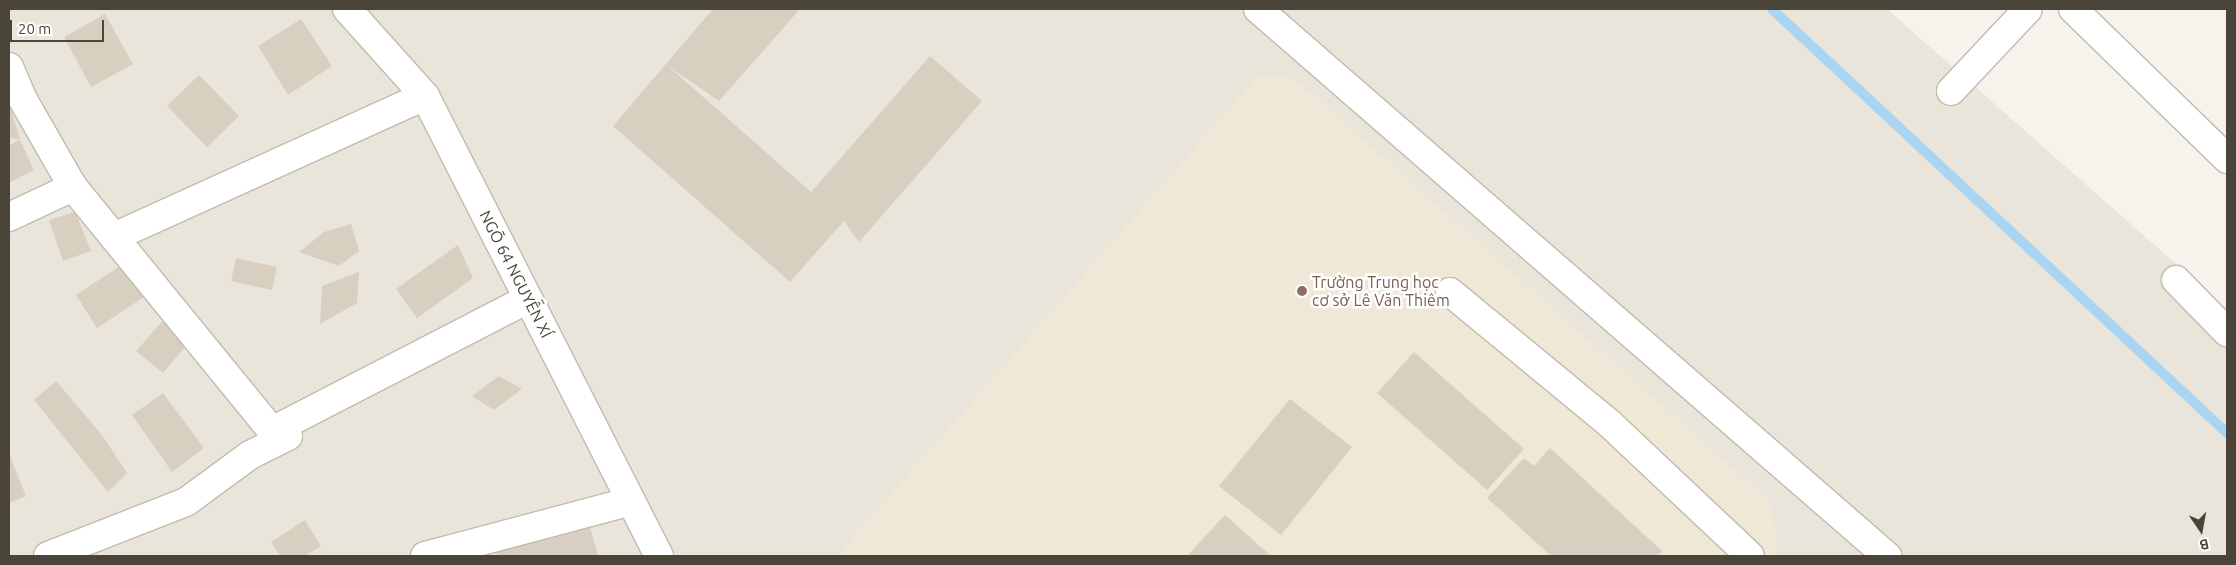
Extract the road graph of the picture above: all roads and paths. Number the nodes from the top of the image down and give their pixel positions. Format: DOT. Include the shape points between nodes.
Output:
graph roads {
  1 [pos="348,9"];
  2 [pos="1258,9"];
  3 [pos="2028,9"];
  4 [pos="2073,9"];
  5 [pos="9,67"];
  6 [pos="1951,91"];
  7 [pos="425,96"];
  8 [pos="2227,159"];
  9 [pos="74,187"];
  10 [pos="9,217"];
  11 [pos="114,237"];
  12 [pos="2176,280"];
  13 [pos="1450,292"];
  14 [pos="528,298"];
  15 [pos="2227,332"];
  16 [pos="272,431"];
  17 [pos="631,502"];
  18 [pos="55,555"];
  19 [pos="425,556"];
  20 [pos="659,556"];
  21 [pos="1750,556"];
  22 [pos="1887,556"];
  1 -- 7 [label="street, NGÕ 64 NGUYỄN XÍ"];
  2 -- 22 [label="street"];
  3 -- 6 [label="street"];
  4 -- 8 [label="street"];
  5 -- 9 [label="street" via="22,98"];
  7 -- 11 [label="street"];
  7 -- 14 [label="street, NGÕ 64 NGUYỄN XÍ"];
  9 -- 10 [label="street"];
  9 -- 11 [label="street"];
  11 -- 16 [label="street"];
  12 -- 15 [label="street"];
  13 -- 21 [label="street" via="1610,424"];
  14 -- 16 [label="street"];
  14 -- 17 [label="street, NGÕ 64 NGUYỄN XÍ"];
  16 -- 18 [label="street" via="288,436 250,455 186,502"];
  17 -- 19 [label="street"];
  17 -- 20 [label="street, NGÕ 64 NGUYỄN XÍ"];
}
